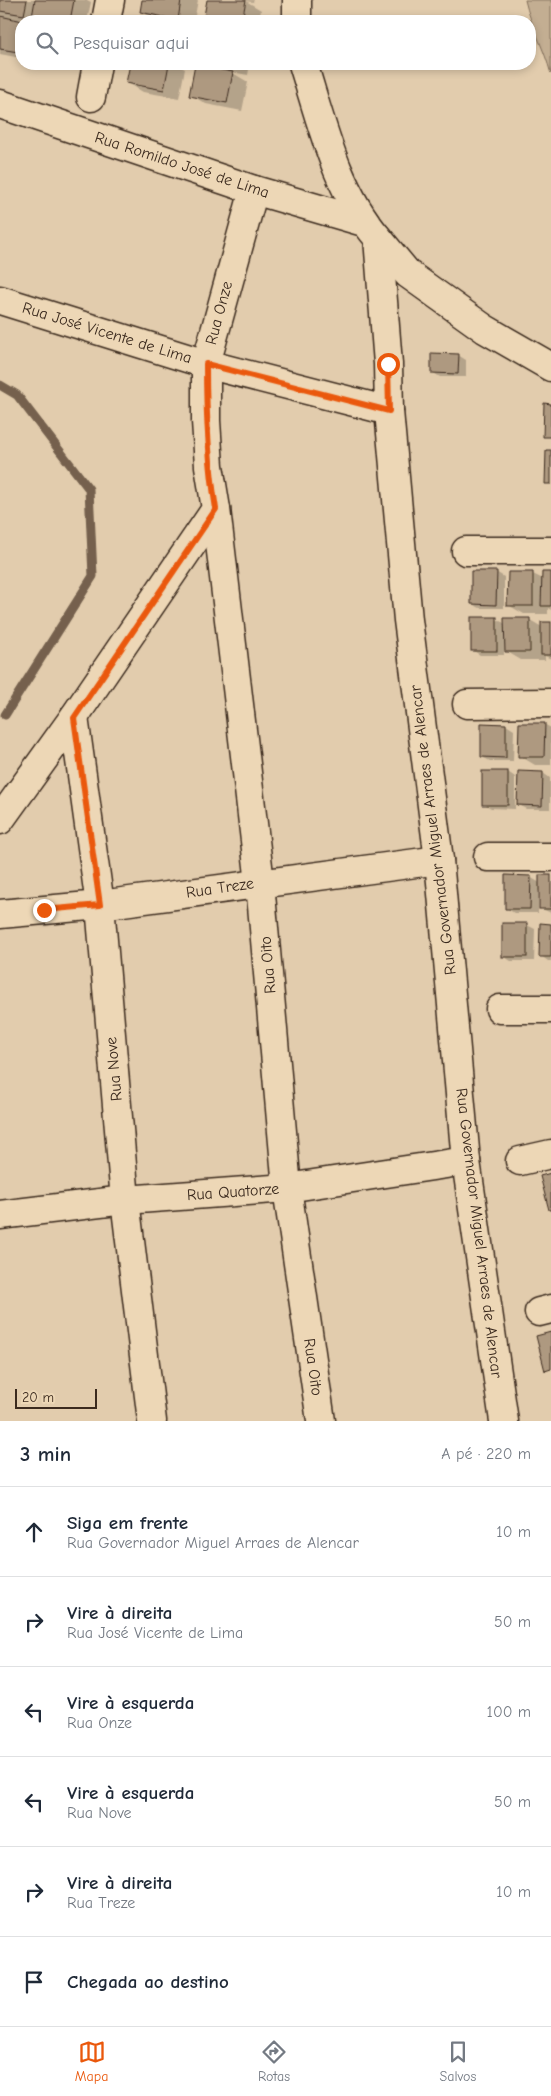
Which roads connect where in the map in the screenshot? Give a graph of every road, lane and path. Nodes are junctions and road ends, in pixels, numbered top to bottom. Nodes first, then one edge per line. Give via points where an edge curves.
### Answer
1 (110, 0) edge
2 (297, 0) edge
3 (107, 15) edge
4 (298, 15) edge
5 (97, 70) edge
6 (305, 70) edge
7 (91, 97) dead end
8 (0, 104) edge
9 (254, 190) junction
10 (371, 230) junction
11 (0, 300) edge
12 (206, 364) junction
13 (551, 367) edge
14 (389, 411) junction
15 (216, 509) junction
16 (466, 551) dead end
17 (551, 551) edge
18 (551, 703) edge
19 (467, 704) dead end
20 (74, 718) junction
21 (3, 810) edge
22 (488, 857) dead end
23 (551, 857) edge
24 (439, 860) junction
25 (260, 883) junction
26 (100, 905) junction
27 (0, 914) edge
28 (500, 1009) dead end
29 (551, 1009) edge
30 (551, 1154) edge
31 (466, 1161) junction
32 (520, 1161) dead end
33 (287, 1188) junction
34 (125, 1200) junction
35 (0, 1215) edge
36 (152, 1421) edge
37 (321, 1421) edge
38 (504, 1421) edge

1 - 3 street
2 - 4 street
5 - 7 street
6 - 10 street via 338,174
8 - 9 street, Rua Romildo José de Lima
9 - 10 street, Rua Romildo José de Lima
9 - 12 street, Rua Onze
10 - 13 street via 408,274 485,328
10 - 14 street, Rua Governador Miguel Arraes de Alencar via 387,355
11 - 12 street, Rua José Vicente de Lima
12 - 14 street, Rua José Vicente de Lima
12 - 15 street, Rua Onze via 209,466
14 - 24 street, Rua Governador Miguel Arraes de Alencar via 408,620
15 - 20 street
15 - 25 street, Rua Oito
16 - 17 street
18 - 19 street
20 - 21 street
20 - 26 street, Rua Nove
22 - 23 street
24 - 25 street, Rua Treze
24 - 31 street, Rua Governador Miguel Arraes de Alencar
25 - 26 street, Rua Treze
25 - 33 street, Rua Oito
26 - 27 street, Rua Treze
26 - 34 street, Rua Nove
28 - 29 street
30 - 32 street
31 - 33 street, Rua Quatorze
31 - 38 street, Rua Governador Miguel Arraes de Alencar
33 - 34 street, Rua Quatorze
33 - 37 street, Rua Oito
34 - 35 street, Rua Quatorze
34 - 36 street, Rua Nove

